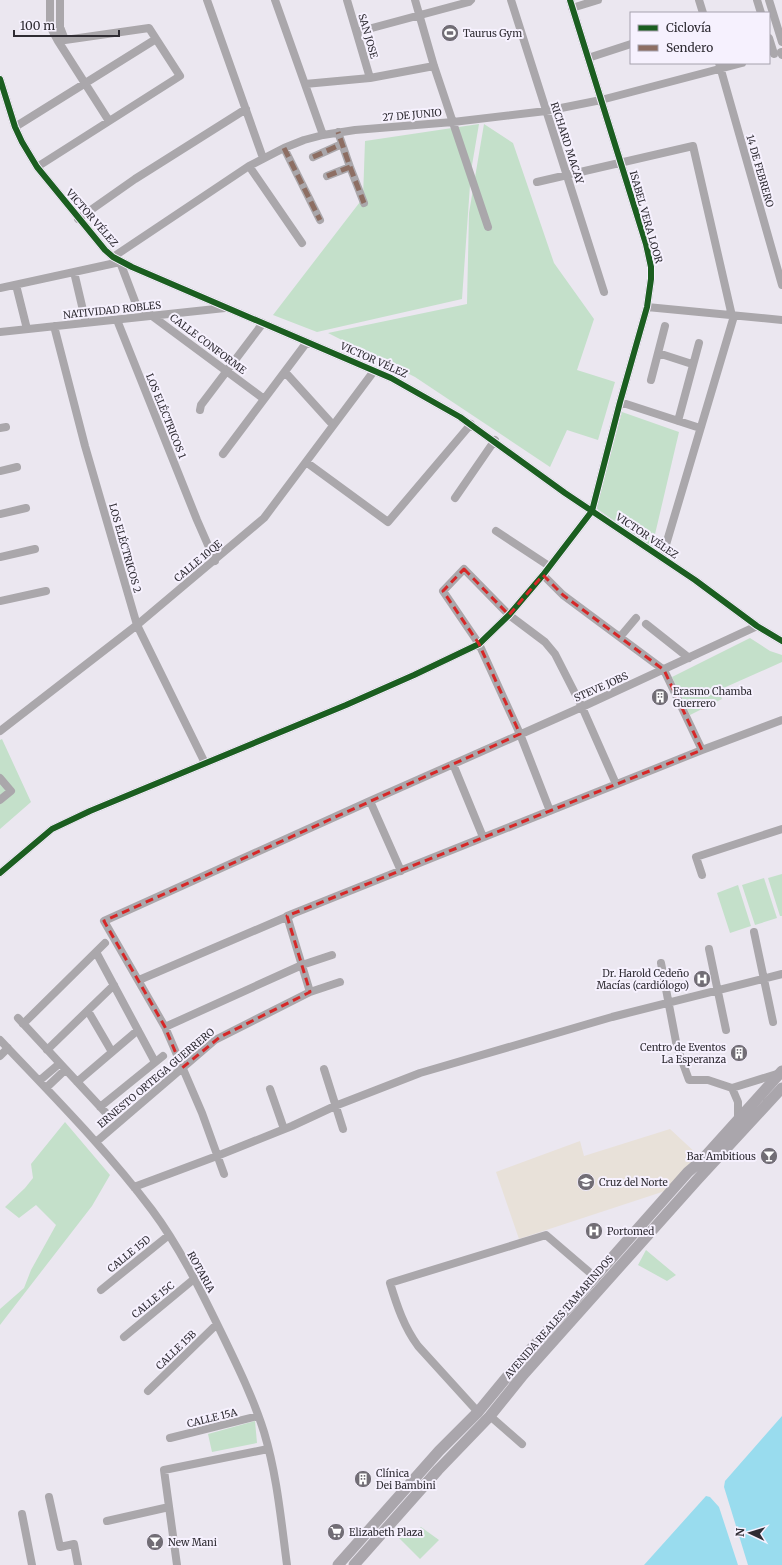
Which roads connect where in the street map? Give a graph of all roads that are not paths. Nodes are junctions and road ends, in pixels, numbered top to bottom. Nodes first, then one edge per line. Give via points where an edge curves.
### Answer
1 (50, 0) edge
2 (60, 0) edge
3 (207, 0) edge
4 (275, 0) edge
5 (347, 0) edge
6 (415, 0) edge
7 (471, 0) edge
8 (511, 0) edge
9 (598, 0) edge
10 (699, 0) edge
11 (757, 0) edge
12 (769, 0) edge
13 (571, 4) edge
14 (703, 12) edge
15 (761, 12) edge
16 (419, 16) junction
17 (357, 32) junction
18 (156, 39) junction
19 (61, 40) junction
20 (770, 40) edge
21 (782, 42) edge
22 (630, 44) edge
23 (778, 53) edge
24 (588, 58) junction
25 (735, 64) edge
26 (434, 66) junction
27 (720, 66) edge
28 (370, 78) junction
29 (0, 79) edge
30 (85, 83) junction
31 (305, 84) junction
32 (2, 92) edge
33 (601, 100) junction
34 (246, 108) junction
35 (546, 110) junction
36 (109, 121) junction
37 (453, 122) junction
38 (15, 127) junction
39 (338, 132) junction
40 (322, 135) junction
41 (342, 144) junction
42 (284, 148) junction
43 (313, 157) dead end
44 (263, 158) junction
45 (620, 163) junction
46 (249, 166) junction
47 (37, 167) junction
48 (350, 167) junction
49 (567, 175) junction
50 (327, 176) dead end
51 (537, 182) dead end
52 (364, 203) dead end
53 (78, 219) junction
54 (320, 220) dead end
55 (488, 227) dead end
56 (302, 243) dead end
57 (113, 257) junction
58 (120, 262) junction
59 (74, 272) junction
60 (16, 285) junction
61 (782, 285) edge
62 (0, 288) edge
63 (604, 292) dead end
64 (226, 307) junction
65 (647, 307) junction
66 (152, 316) junction
67 (733, 316) junction
68 (117, 320) junction
69 (782, 320) edge
70 (86, 323) junction
71 (263, 323) junction
72 (54, 326) junction
73 (665, 326) dead end
74 (27, 329) junction
75 (0, 332) edge
76 (307, 342) junction
77 (699, 343) dead end
78 (658, 353) junction
79 (692, 364) junction
80 (227, 371) junction
81 (374, 371) junction
82 (285, 372) junction
83 (651, 380) dead end
84 (264, 399) junction
85 (620, 402) junction
86 (200, 410) dead end
87 (678, 421) junction
88 (333, 424) junction
89 (471, 424) junction
90 (700, 428) junction
91 (495, 440) junction
92 (223, 454) dead end
93 (306, 462) junction
94 (17, 467) dead end
95 (0, 471) edge
96 (454, 498) dead end
97 (26, 508) dead end
98 (592, 511) junction
99 (0, 514) edge
100 (496, 531) dead end
101 (35, 549) dead end
102 (0, 557) edge
103 (662, 558) junction
104 (215, 560) junction
105 (549, 566) junction
106 (542, 575) junction
107 (46, 591) dead end
108 (0, 601) edge
109 (509, 615) junction
110 (636, 618) dead end
111 (646, 624) dead end
112 (137, 625) junction
113 (757, 626) junction
114 (620, 637) junction
115 (782, 641) edge
116 (479, 644) junction
117 (689, 658) junction
118 (664, 670) junction
119 (582, 707) junction
120 (782, 720) edge
121 (0, 731) edge
122 (520, 734) junction
123 (702, 750) junction
124 (205, 763) junction
125 (453, 764) junction
126 (0, 778) edge
127 (616, 784) junction
128 (0, 800) edge
129 (370, 801) junction
130 (550, 810) junction
131 (782, 829) edge
132 (483, 837) junction
133 (400, 870) junction
134 (0, 872) edge
135 (702, 875) dead end
136 (287, 916) junction
137 (754, 932) dead end
138 (105, 943) dead end
139 (708, 949) dead end
140 (96, 952) junction
141 (332, 955) dead end
142 (661, 963) dead end
143 (302, 966) junction
144 (782, 974) edge
145 (764, 979) junction
146 (139, 980) junction
147 (340, 982) dead end
148 (114, 985) junction
149 (718, 990) junction
150 (310, 992) junction
151 (668, 1003) junction
152 (88, 1011) junction
153 (773, 1022) dead end
154 (165, 1027) junction
155 (138, 1030) junction
156 (726, 1030) dead end
157 (0, 1040) edge
158 (8, 1048) junction
159 (47, 1050) junction
160 (112, 1052) junction
161 (0, 1056) edge
162 (162, 1056) dead end
163 (155, 1062) junction
164 (62, 1067) junction
165 (182, 1068) junction
166 (324, 1069) dead end
167 (782, 1072) edge
168 (40, 1081) junction
169 (77, 1082) junction
170 (46, 1088) junction
171 (732, 1088) junction
172 (782, 1088) edge
173 (270, 1089) dead end
174 (759, 1097) junction
175 (768, 1104) junction
176 (336, 1107) junction
177 (738, 1121) junction
178 (284, 1129) junction
179 (342, 1129) dead end
180 (96, 1142) junction
181 (217, 1156) junction
182 (224, 1174) dead end
183 (134, 1187) junction
184 (169, 1235) junction
185 (610, 1259) junction
186 (619, 1267) junction
187 (595, 1278) junction
188 (194, 1279) junction
189 (101, 1290) dead end
190 (217, 1324) junction
191 (124, 1337) dead end
192 (148, 1391) dead end
193 (478, 1412) junction
194 (258, 1416) junction
195 (490, 1416) junction
196 (170, 1438) dead end
197 (522, 1444) dead end
198 (268, 1449) junction
199 (429, 1462) junction
200 (438, 1470) junction
201 (49, 1497) dead end
202 (169, 1507) junction
203 (22, 1514) dead end
204 (107, 1521) dead end
205 (32, 1565) edge
206 (78, 1565) edge
207 (177, 1565) edge
208 (287, 1565) edge
209 (338, 1565) edge
210 (354, 1565) edge

1 - 19 street via 50,26
2 - 19 street
3 - 34 street
4 - 31 street
5 - 17 street, SAN JOSE
6 - 16 street
7 - 16 street
8 - 35 street, RICHARD MACAY
9 - 13 street
10 - 14 street
11 - 15 street
12 - 21 street
13 - 24 street, ISABEL VERA LOOR
16 - 17 street
16 - 26 street
17 - 28 street, SAN JOSE
18 - 19 street via 149,28
18 - 30 street
18 - 36 street via 180,76
19 - 30 street
20 - 23 street
22 - 24 street
24 - 33 street, ISABEL VERA LOOR
25 - 27 street, 27 DE JUNIO
26 - 28 street
26 - 37 street
27 - 33 street, 27 DE JUNIO
27 - 61 street, 14 DE FEBRERO
28 - 31 street
29 - 32 street, VICTOR VÉLEZ
30 - 36 street
30 - 38 street
31 - 40 street
32 - 38 street, VICTOR VÉLEZ
33 - 35 street, 27 DE JUNIO
33 - 45 street, ISABEL VERA LOOR
34 - 44 street
34 - 53 street
35 - 37 street, 27 DE JUNIO
35 - 49 street, RICHARD MACAY
36 - 47 street
37 - 39 street, 27 DE JUNIO
37 - 55 street
38 - 47 street, VICTOR VÉLEZ
39 - 40 street, 27 DE JUNIO
39 - 41 street
40 - 42 street, 27 DE JUNIO
41 - 43 street
41 - 48 street
42 - 44 street, 27 DE JUNIO
42 - 54 street
44 - 46 street, 27 DE JUNIO
45 - 49 street
45 - 65 street, ISABEL VERA LOOR via 649,256 651,279
45 - 67 street via 693,146
46 - 56 street
46 - 57 street, 27 DE JUNIO
47 - 53 street, VICTOR VÉLEZ
48 - 50 street
48 - 52 street
49 - 51 street
49 - 63 street, RICHARD MACAY
53 - 57 street, VICTOR VÉLEZ
57 - 58 street, VICTOR VÉLEZ
58 - 59 street
58 - 64 street, VICTOR VÉLEZ
58 - 66 street, CALLE CONFORME via 136,304
59 - 60 street
59 - 70 street
60 - 62 street
60 - 74 street
64 - 66 street, NATIVIDAD ROBLES
64 - 71 street, VICTOR VÉLEZ
65 - 67 street
65 - 85 street, ISABEL VERA LOOR
66 - 68 street, NATIVIDAD ROBLES
66 - 80 street, CALLE CONFORME
67 - 69 street
67 - 90 street
68 - 70 street, NATIVIDAD ROBLES
68 - 104 street, LOS ELÉCTRICOS 1 via 196,520
70 - 72 street, NATIVIDAD ROBLES
71 - 76 street, VICTOR VÉLEZ
71 - 80 street
72 - 74 street, NATIVIDAD ROBLES
72 - 112 street, LOS ELÉCTRICOS 2 via 85,446
73 - 78 street
74 - 75 street, NATIVIDAD ROBLES
76 - 81 street, VICTOR VÉLEZ
76 - 82 street
77 - 79 street
78 - 79 street
78 - 83 street
79 - 87 street
80 - 84 street, CALLE CONFORME
80 - 86 street via 201,405
81 - 88 street, CALLE 10QE
81 - 89 street, VICTOR VÉLEZ via 410,387
82 - 84 street
82 - 88 street
84 - 92 street
85 - 87 street
85 - 98 street, ISABEL VERA LOOR
87 - 90 street
88 - 93 street, CALLE 10QE
89 - 91 street, VICTOR VÉLEZ
89 - 93 street via 388,522
90 - 103 street
91 - 96 street
91 - 98 street, VICTOR VÉLEZ
93 - 104 street, CALLE 10QE via 264,518
94 - 95 street
97 - 99 street
98 - 103 street, VICTOR VÉLEZ
98 - 105 street
100 - 105 street
101 - 102 street
103 - 113 street, VICTOR VÉLEZ
104 - 112 street, CALLE 10QE
105 - 106 street
106 - 109 street
106 - 114 street
107 - 108 street
109 - 116 street
109 - 116 street via 464,569 443,591
109 - 119 street via 545,642
110 - 114 street
111 - 117 street
112 - 121 street, CALLE 10QE
112 - 124 street, LOS ELÉCTRICOS 2
113 - 115 street, VICTOR VÉLEZ
113 - 117 street, STEVE JOBS
114 - 118 street
116 - 122 street
116 - 124 street via 346,705
117 - 118 street, STEVE JOBS
118 - 119 street, STEVE JOBS
118 - 123 street
119 - 122 street, STEVE JOBS
119 - 127 street
120 - 123 street
122 - 125 street, STEVE JOBS
122 - 130 street
123 - 127 street
124 - 134 street via 52,829
125 - 129 street, STEVE JOBS
125 - 132 street
126 - 128 street via 11,790
127 - 130 street
129 - 133 street
129 - 146 street, STEVE JOBS via 104,921
130 - 132 street
131 - 135 street via 696,857
132 - 133 street
133 - 136 street
136 - 143 street
136 - 146 street
137 - 145 street
138 - 140 street
139 - 149 street
140 - 148 street
140 - 159 street via 20,1021
141 - 143 street
142 - 151 street
143 - 150 street
143 - 154 street
144 - 145 street
145 - 149 street
145 - 153 street
146 - 154 street
147 - 150 street, ERNESTO ORTEGA GUERRERO
148 - 152 street
148 - 155 street
149 - 151 street
149 - 156 street
150 - 165 street, ERNESTO ORTEGA GUERRERO via 220,1037
151 - 171 street via 677,1047 688,1080 700,1078
151 - 176 street via 424,1072
152 - 159 street
152 - 160 street
154 - 165 street
155 - 160 street
155 - 163 street
157 - 158 street, ROTARIA
158 - 161 street
158 - 168 street, ROTARIA
159 - 164 street
160 - 169 street
162 - 163 street
163 - 169 street via 103,1110
164 - 168 street
164 - 169 street
164 - 170 street
165 - 180 street, ERNESTO ORTEGA GUERRERO
165 - 181 street
166 - 176 street
167 - 171 street
167 - 174 main road, AVENIDA REALES TAMARINDOS
168 - 170 street, ROTARIA
170 - 180 street, ROTARIA
171 - 177 street via 738,1102
172 - 175 main road, AVENIDA REALES TAMARINDOS
173 - 178 street
174 - 175 street
174 - 177 main road, AVENIDA REALES TAMARINDOS
175 - 186 main road, AVENIDA REALES TAMARINDOS
176 - 178 street
176 - 179 street
177 - 185 main road, AVENIDA REALES TAMARINDOS
178 - 181 street
180 - 183 street, ROTARIA
181 - 182 street
181 - 183 street
183 - 184 street, ROTARIA
184 - 188 street, ROTARIA
184 - 189 street, CALLE 15D
185 - 186 main road
185 - 187 main road, AVENIDA REALES TAMARINDOS
186 - 195 main road, AVENIDA REALES TAMARINDOS via 523,1374
187 - 193 main road, AVENIDA REALES TAMARINDOS
187 - 193 street via 546,1235 390,1283 399,1312 411,1336
188 - 190 street, ROTARIA
188 - 191 street, CALLE 15C
190 - 192 street, CALLE 15B
190 - 194 street, ROTARIA
193 - 199 main road, AVENIDA REALES TAMARINDOS
194 - 196 street, CALLE 15A
194 - 198 street, ROTARIA
195 - 197 street
195 - 200 main road, AVENIDA REALES TAMARINDOS
198 - 202 street via 164,1470
198 - 208 street, ROTARIA via 280,1505
199 - 200 main road
199 - 209 main road, AVENIDA REALES TAMARINDOS
200 - 210 main road, AVENIDA REALES TAMARINDOS
201 - 206 street via 60,1547 74,1544
202 - 204 street
202 - 207 street
203 - 205 street

